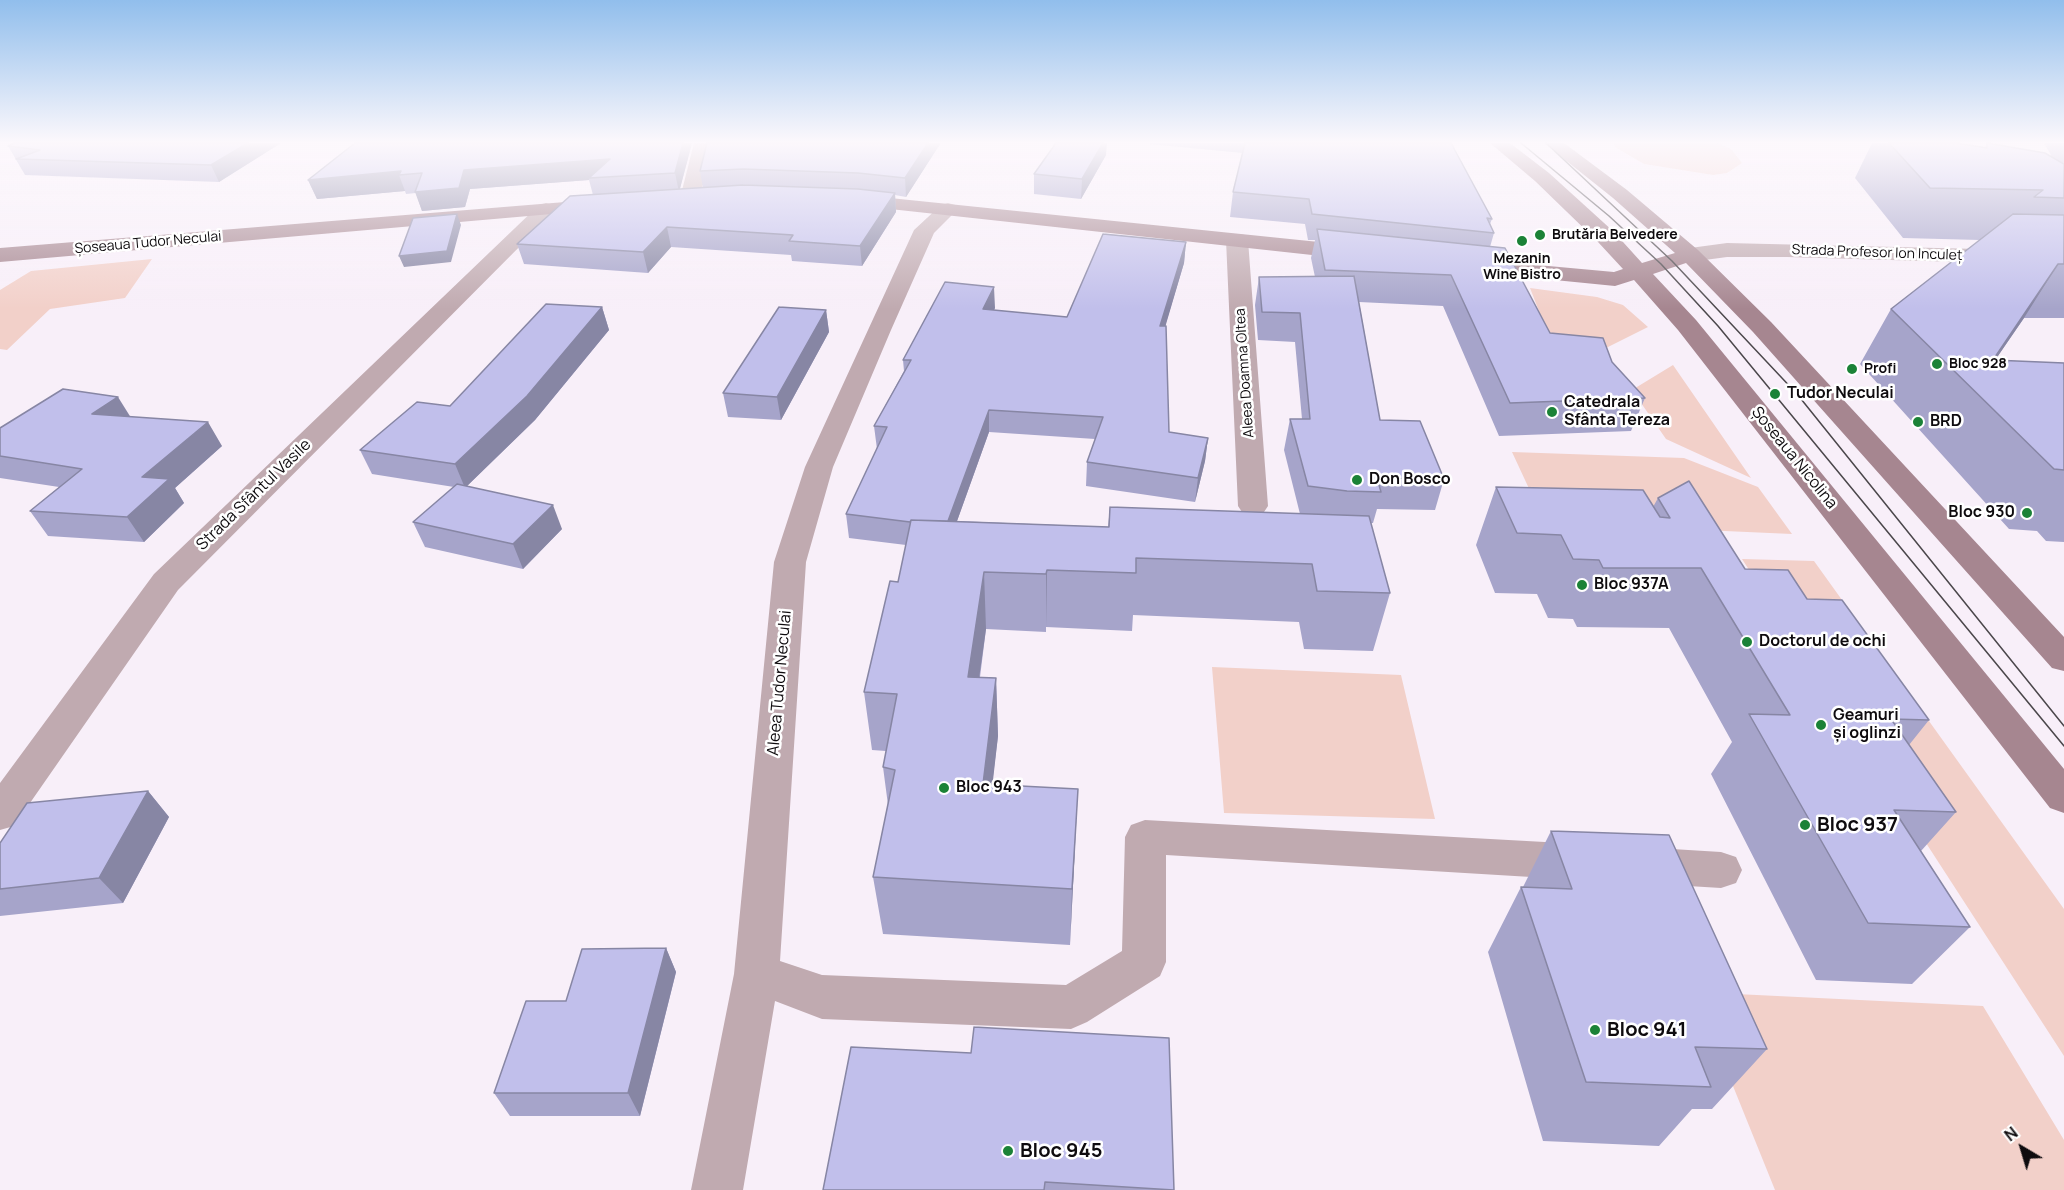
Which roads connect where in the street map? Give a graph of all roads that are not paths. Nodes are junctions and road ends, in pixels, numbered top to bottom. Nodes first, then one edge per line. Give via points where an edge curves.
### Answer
1 (684, 199) edge
2 (841, 199) edge
3 (1566, 199) edge
4 (1625, 199) edge
5 (668, 200) edge
6 (624, 203) edge
7 (546, 209) junction
8 (948, 209) junction
9 (1237, 240) junction
10 (0, 255) edge
11 (1373, 255) edge
12 (1690, 255) junction
13 (2064, 258) edge
14 (1452, 263) edge
15 (1640, 271) junction
16 (1253, 506) dead end
17 (2064, 659) edge
18 (2064, 797) edge
19 (0, 814) edge
20 (1721, 870) dead end
21 (757, 974) junction
22 (717, 1190) edge

1 - 5 main road
2 - 8 main road
3 - 15 main road, Șoseaua Nicolina
4 - 12 main road
6 - 7 main road, Șoseaua Tudor Neculai
7 - 10 main road, Șoseaua Tudor Neculai
7 - 19 street, Strada Sfântul Vasile via 166,582
8 - 9 main road
8 - 21 street, Aleea Tudor Neculai via 925,230 879,330 819,467 790,562
9 - 11 main road
9 - 16 street, Aleea Doamna Oltea
12 - 13 street, Strada Profesor Ion Inculeț via 1727,250 1787,250
12 - 15 main road
12 - 17 main road via 1762,327
14 - 15 main road via 1615,279
15 - 18 main road, Șoseaua Nicolina
20 - 21 street via 1145,837 1144,962 1071,1007 822,997
21 - 22 street, Aleea Tudor Neculai

